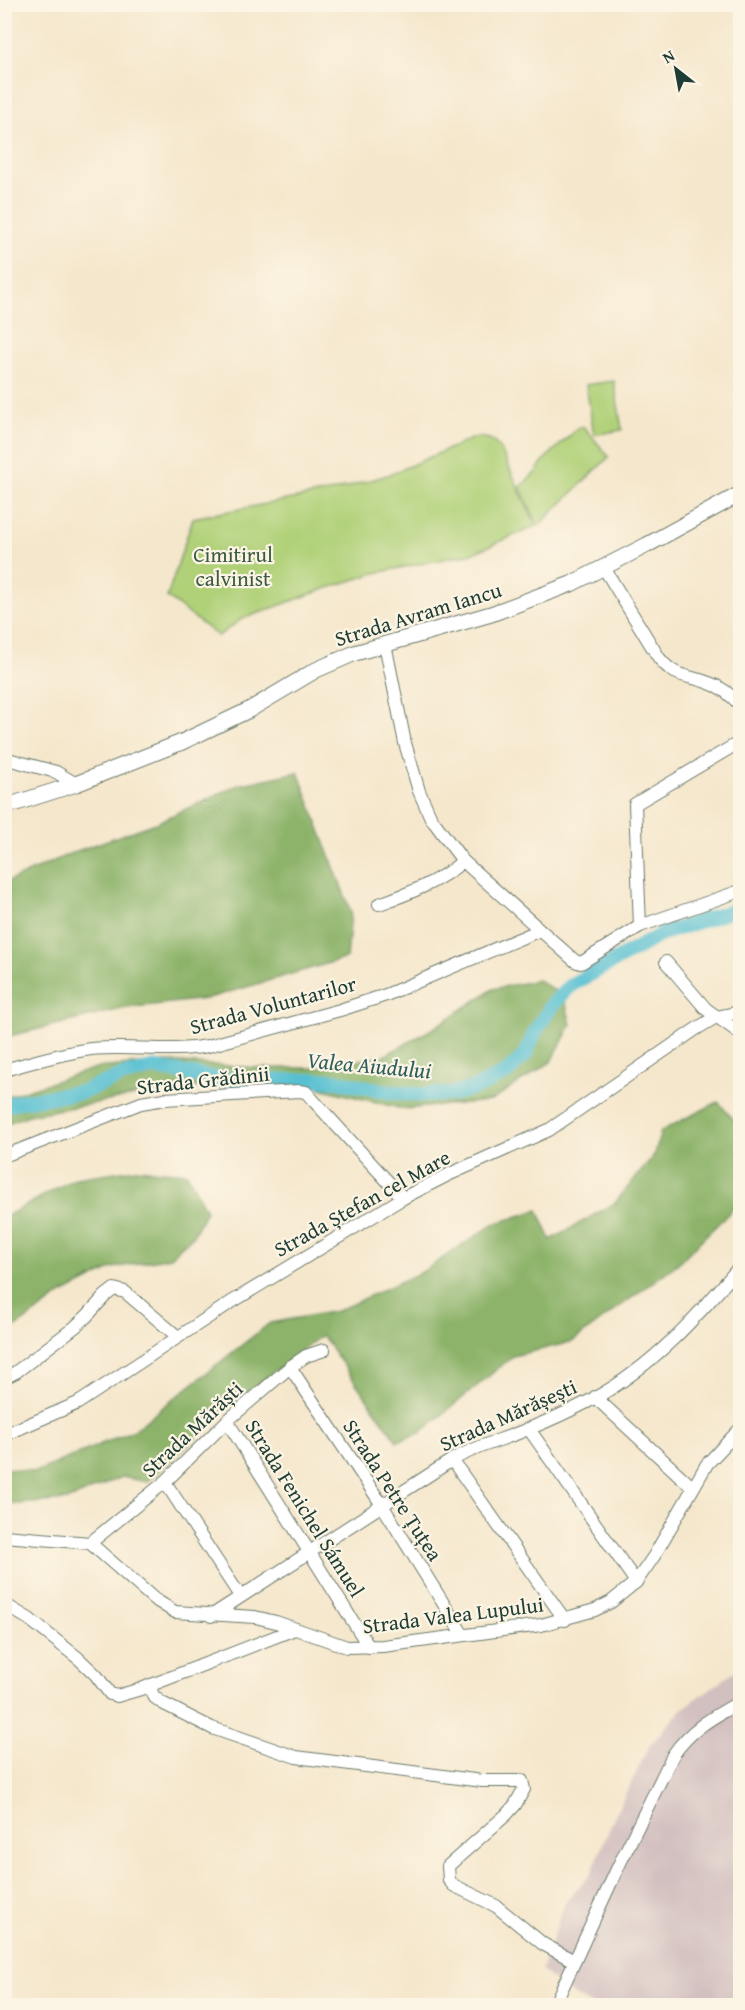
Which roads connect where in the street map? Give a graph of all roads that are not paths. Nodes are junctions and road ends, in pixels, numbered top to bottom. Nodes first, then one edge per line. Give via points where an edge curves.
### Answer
1 (741, 494) edge
2 (604, 568) junction
3 (385, 644) junction
4 (741, 705) edge
5 (741, 742) edge
6 (4, 758) edge
7 (76, 784) junction
8 (4, 807) edge
9 (463, 861) junction
10 (741, 891) edge
11 (379, 904) dead end
12 (640, 926) junction
13 (540, 930) junction
14 (666, 962) dead end
15 (741, 1012) edge
16 (716, 1017) junction
17 (741, 1033) edge
18 (4, 1070) edge
19 (4, 1156) edge
20 (403, 1198) junction
21 (741, 1266) edge
22 (178, 1337) junction
23 (324, 1350) dead end
24 (290, 1367) junction
25 (4, 1378) edge
26 (595, 1397) junction
27 (227, 1421) junction
28 (529, 1429) junction
29 (741, 1429) edge
30 (4, 1435) edge
31 (452, 1460) junction
32 (165, 1482) junction
33 (692, 1487) junction
34 (381, 1505) junction
35 (4, 1536) edge
36 (90, 1543) junction
37 (310, 1551) junction
38 (636, 1582) junction
39 (240, 1596) junction
40 (4, 1605) edge
41 (211, 1616) junction
42 (565, 1620) junction
43 (295, 1629) junction
44 (463, 1635) junction
45 (369, 1647) junction
46 (150, 1685) junction
47 (741, 1702) edge
48 (574, 1961) junction
49 (554, 2006) edge

1 - 2 main road, Strada Avram Iancu
2 - 3 main road, Strada Avram Iancu via 491,614
2 - 4 street via 668,669 716,686
3 - 7 main road, Strada Avram Iancu via 316,670 224,722
3 - 9 street via 419,791 431,818
5 - 12 street via 635,804
6 - 7 street via 56,772
7 - 8 main road, Strada Avram Iancu
9 - 11 street via 431,882
9 - 13 street
10 - 12 street
12 - 13 street via 581,963
13 - 18 street, Strada Voluntarilor via 386,994 208,1046 91,1049
14 - 16 street
15 - 16 street, Strada Ștefan cel Mare
16 - 17 street
16 - 20 street, Strada Ștefan cel Mare via 549,1130
19 - 20 street, Strada Grădinii via 141,1103 299,1091 306,1092
20 - 22 street, Strada Ștefan cel Mare
21 - 26 street, Strada Mărășești via 709,1304 661,1350
22 - 25 street via 125,1292 114,1289 75,1327
22 - 30 street, Strada Ștefan cel Mare via 78,1403
23 - 24 street, Strada Mărăști
24 - 27 street, Strada Mărăști
24 - 34 street, Strada Petre Țuțea
26 - 28 street, Strada Mărășești
26 - 33 street
27 - 32 street, Strada Mărăști
27 - 37 street, Strada Fenichel Sámuel
28 - 31 street, Strada Mărășești
28 - 38 street
29 - 33 street, Strada Valea Lupului via 707,1464
31 - 34 street, Strada Mărășești
31 - 42 street
32 - 36 street, Strada Mărăști
32 - 39 street
33 - 38 street, Strada Valea Lupului
34 - 37 street, Strada Mărășești
34 - 44 street, Strada Petre Țuțea
35 - 36 street
36 - 41 street, Strada Valea Lupului via 168,1608
37 - 39 street, Strada Mărășești
37 - 45 street, Strada Fenichel Sámuel
38 - 42 street, Strada Valea Lupului via 611,1602
39 - 41 street, Strada Mărășești
40 - 46 street via 29,1619 78,1658 110,1694 128,1694
41 - 43 street, Strada Valea Lupului via 255,1617
42 - 44 street, Strada Valea Lupului
43 - 45 street, Strada Valea Lupului via 347,1647
43 - 46 street
44 - 45 street, Strada Valea Lupului
46 - 48 street via 153,1696 162,1703 212,1728 296,1757 482,1781 522,1781 524,1789 514,1805 448,1866 449,1880 496,1906 543,1944
47 - 48 street via 700,1726 673,1755
48 - 49 street

